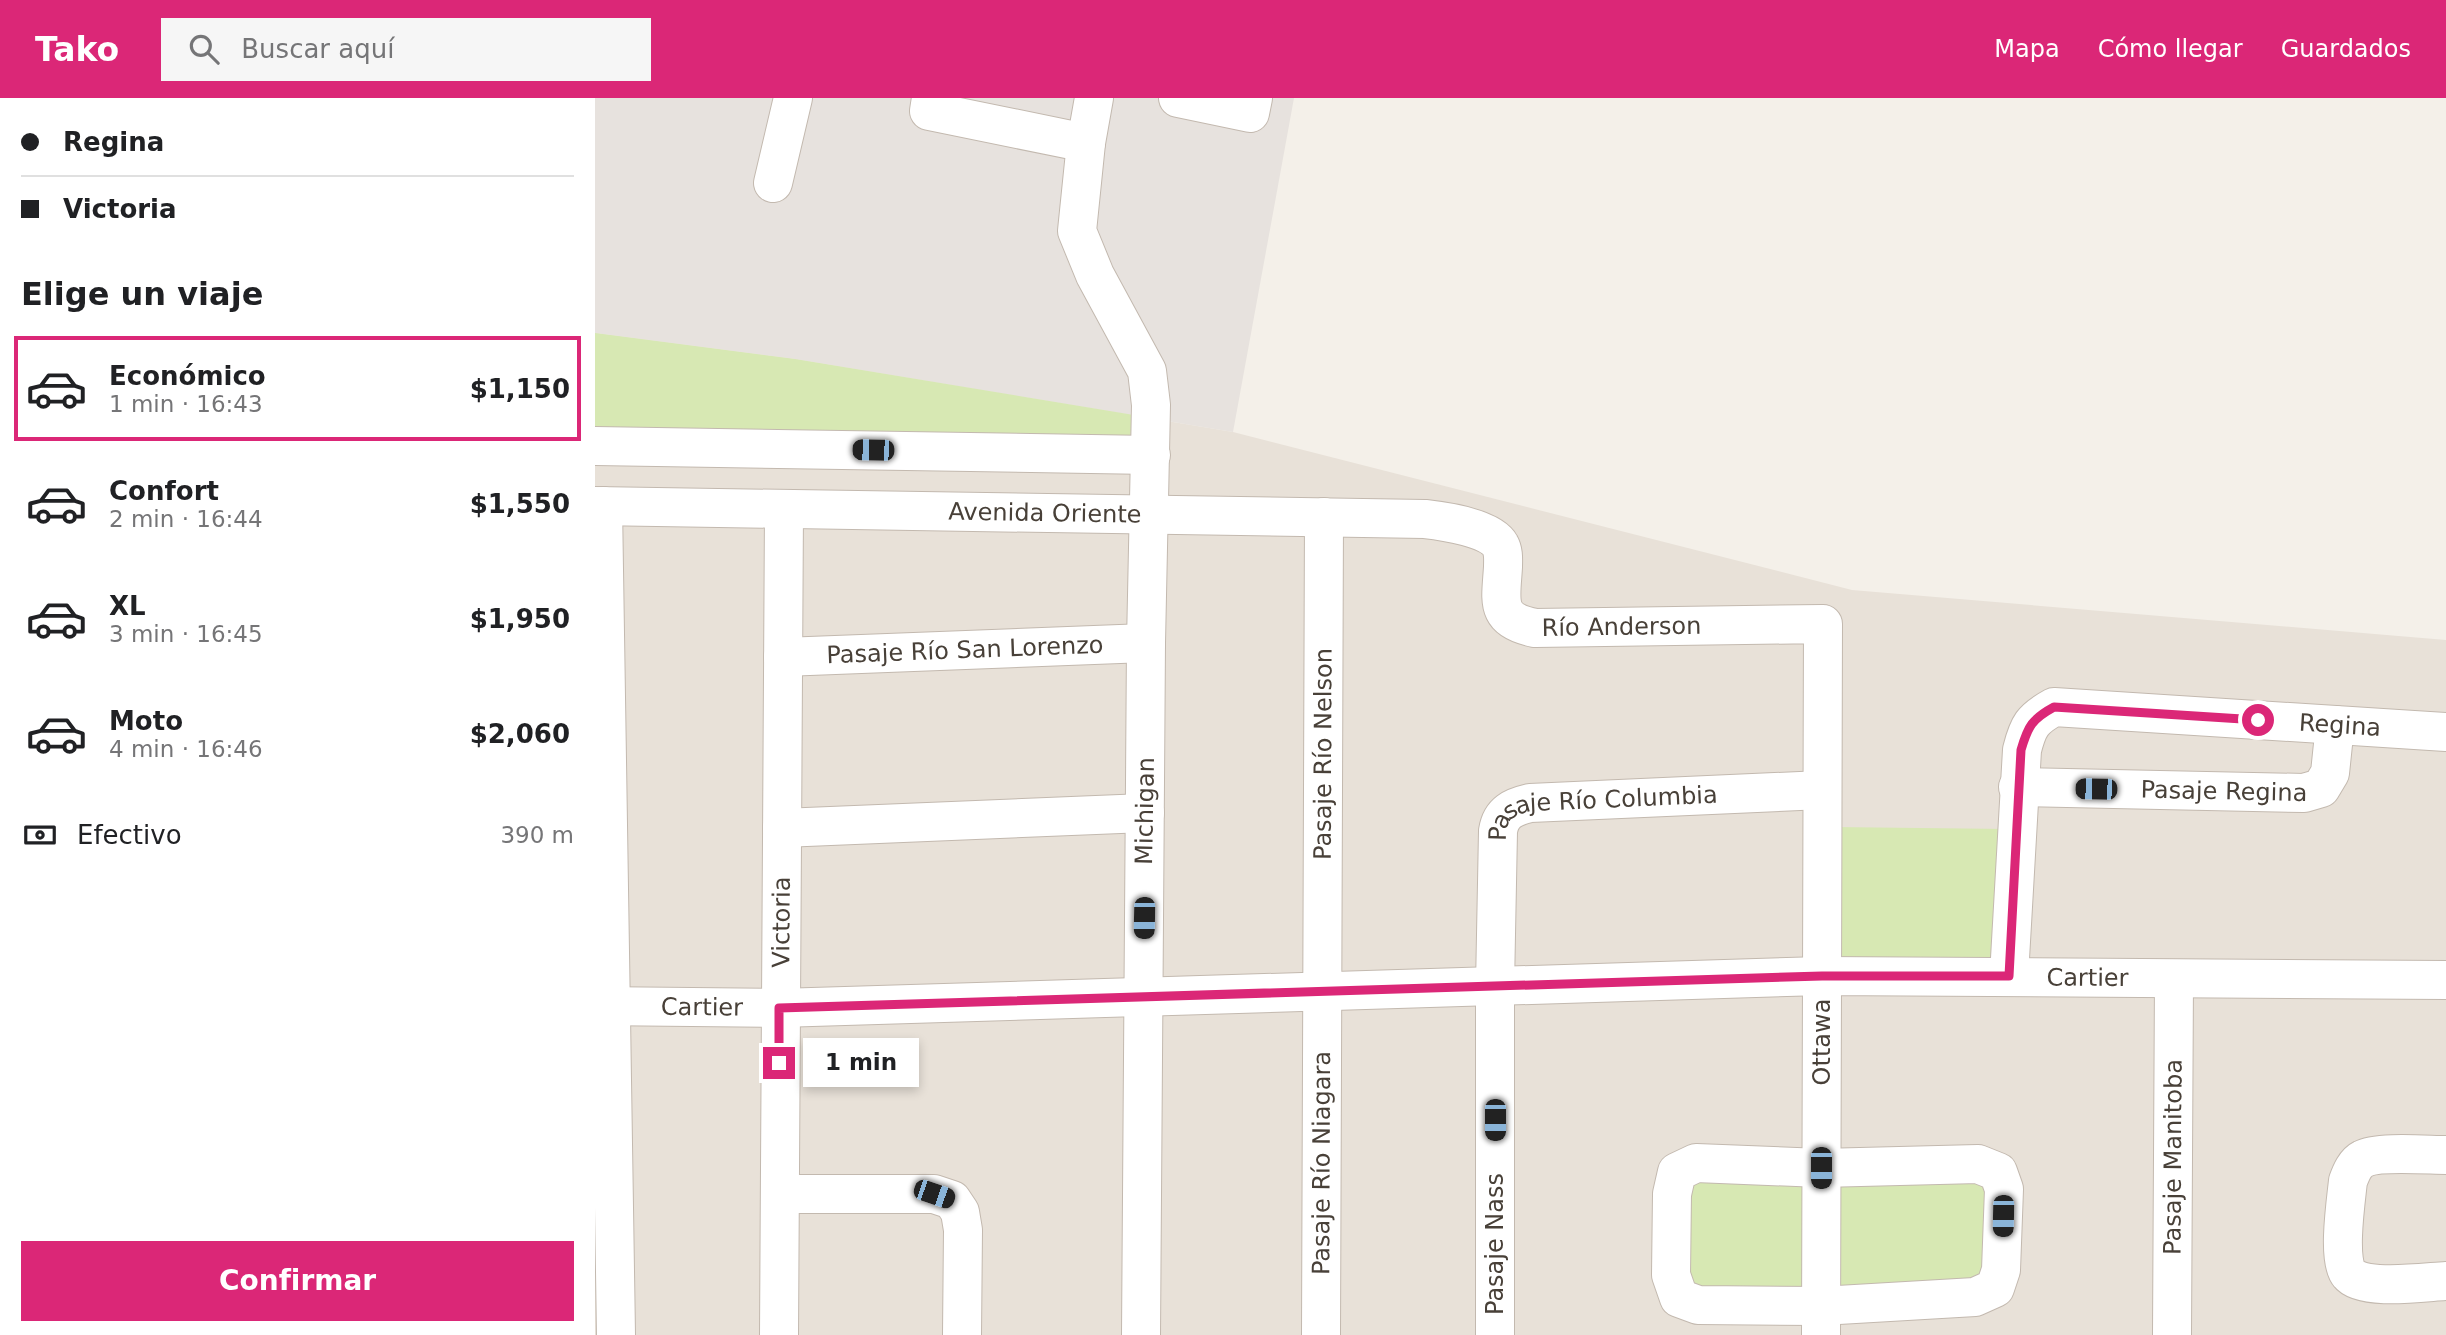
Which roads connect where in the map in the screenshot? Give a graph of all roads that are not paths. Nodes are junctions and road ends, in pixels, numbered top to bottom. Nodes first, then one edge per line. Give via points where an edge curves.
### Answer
1 (793, 98) edge
2 (931, 98) edge
3 (1094, 98) edge
4 (1178, 98) edge
5 (1253, 98) edge
6 (1086, 143) junction
7 (773, 183) dead end
8 (595, 446) edge
9 (1151, 455) junction
10 (599, 506) edge
11 (784, 510) junction
12 (1150, 514) junction
13 (1324, 517) junction
14 (1493, 538) joint
15 (1823, 624) joint
16 (1146, 643) junction
17 (783, 657) junction
18 (2335, 725) junction
19 (2446, 732) edge
20 (2018, 788) junction
21 (1822, 790) junction
22 (1146, 813) junction
23 (782, 828) junction
24 (1822, 976) junction
25 (2009, 976) junction
26 (2174, 980) junction
27 (2446, 980) edge
28 (1495, 986) junction
29 (1321, 991) junction
30 (1142, 997) junction
31 (603, 1006) edge
32 (779, 1008) junction
33 (2446, 1155) edge
34 (1821, 1168) junction
35 (780, 1194) junction
36 (2446, 1281) edge
37 (1821, 1320) edge
38 (615, 1335) edge
39 (779, 1335) edge
40 (962, 1335) edge
41 (1141, 1335) edge
42 (1321, 1335) edge
43 (1495, 1335) edge
44 (2172, 1335) edge

1 - 7 street
2 - 6 street via 929,111
3 - 6 street, Michigan
4 - 5 street via 1250,113
6 - 9 street, Michigan via 1077,231 1094,275 1147,370
8 - 9 street
9 - 12 street, Michigan
10 - 11 street, Avenida Oriente
10 - 31 street
11 - 12 street, Avenida Oriente
11 - 17 street, Victoria
12 - 13 street, Avenida Oriente
12 - 16 street, Michigan
13 - 14 street, Avenida Oriente via 1425,519 1449,522
13 - 29 street, Pasaje Río Nelson
14 - 15 street, Río Anderson via 1503,554 1501,602 1516,624 1535,628
15 - 21 street, Ottawa
16 - 17 street, Pasaje Río San Lorenzo
16 - 22 street, Michigan
17 - 23 street, Victoria
18 - 19 street, Regina
18 - 20 street, Pasaje Regina via 2330,773 2321,788 2304,793
18 - 20 street, Regina via 2054,707 2028,728
20 - 25 street, Regina
21 - 24 street, Ottawa
21 - 28 street, Pasaje Río Columbia via 1515,806 1504,814 1498,831
22 - 23 street
22 - 30 street, Michigan
23 - 32 street, Victoria
24 - 25 street, Cartier
24 - 28 street, Cartier
24 - 34 street, Ottawa
25 - 26 street, Cartier
26 - 27 street, Cartier
26 - 44 street, Pasaje Manitoba
28 - 29 street, Cartier
28 - 43 street, Pasaje Nass
29 - 30 street, Cartier
29 - 42 street, Pasaje Río Niagara
30 - 32 street, Cartier
30 - 41 street, Michigan
31 - 32 street, Cartier
31 - 38 street
32 - 35 street, Victoria
33 - 36 street via 2379,1155 2363,1159 2352,1170 2343,1259 2348,1274 2358,1281
34 - 37 street, Ottawa
34 - 37 street via 1696,1163 1677,1172 1672,1194 1671,1275 1679,1298 1698,1306
34 - 37 street via 1978,1164 1998,1172 2004,1189 2001,1270 1995,1288 1975,1297
35 - 39 street, Victoria
35 - 40 street via 934,1194 952,1200 961,1212 963,1230

